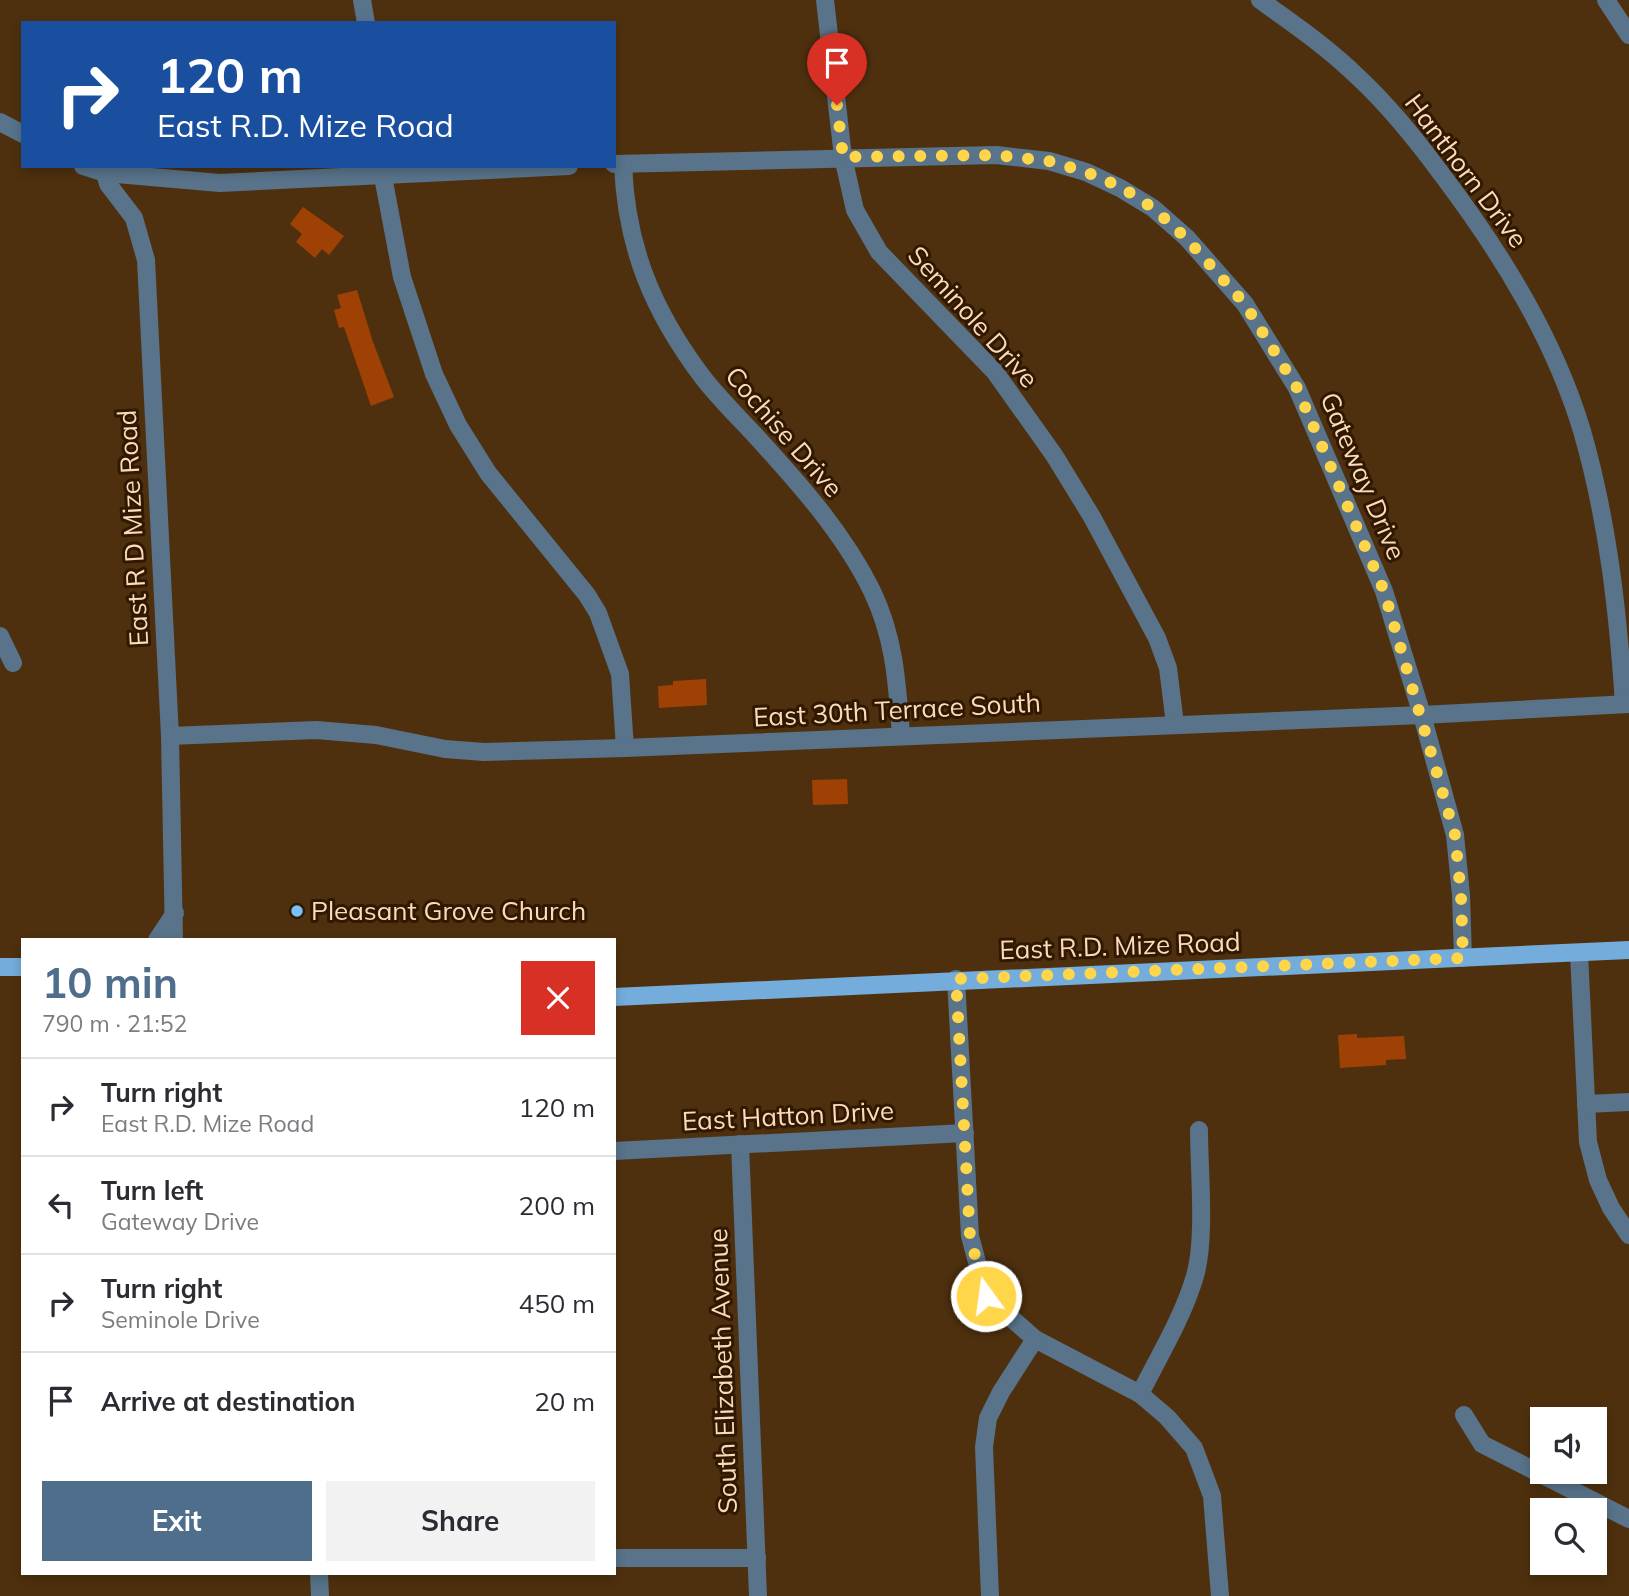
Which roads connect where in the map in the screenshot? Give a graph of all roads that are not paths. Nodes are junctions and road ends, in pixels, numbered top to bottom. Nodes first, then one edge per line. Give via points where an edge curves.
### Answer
1 (362, 0) edge
2 (825, 0) edge
3 (1260, 0) edge
4 (1606, 0) edge
5 (366, 21) edge
6 (1629, 35) edge
7 (0, 122) edge
8 (21, 133) edge
9 (843, 157) junction
10 (618, 164) edge
11 (89, 168) edge
12 (494, 168) edge
13 (381, 171) edge
14 (104, 173) junction
15 (0, 636) edge
16 (13, 663) dead end
17 (1626, 704) edge
18 (1422, 715) junction
19 (1175, 724) junction
20 (901, 735) junction
21 (170, 736) junction
22 (625, 748) junction
23 (175, 913) junction
24 (158, 938) edge
25 (174, 938) edge
26 (1629, 950) edge
27 (1579, 953) junction
28 (1463, 958) junction
29 (0, 967) edge
30 (21, 967) edge
31 (956, 979) junction
32 (616, 997) edge
33 (1629, 1102) edge
34 (1586, 1104) junction
35 (1199, 1130) dead end
36 (965, 1133) junction
37 (740, 1144) junction
38 (616, 1151) edge
39 (1629, 1235) edge
40 (1035, 1339) junction
41 (1140, 1394) junction
42 (1464, 1415) dead end
43 (1629, 1519) edge
44 (616, 1558) edge
45 (757, 1558) junction
46 (319, 1575) edge
47 (320, 1596) edge
48 (758, 1596) edge
49 (990, 1596) edge
50 (1220, 1596) edge

1 - 5 street
2 - 9 street, Seminole Drive
3 - 17 street, Hanthorn Drive via 1361,79 1415,139 1482,228 1528,306 1581,430 1605,529
4 - 6 street
7 - 8 street
9 - 10 street, Gateway Drive
9 - 18 street, Gateway Drive via 996,155 1049,161 1121,187 1186,238 1245,304 1297,388 1384,591
9 - 19 street, Seminole Drive via 855,210 879,252 995,372 1092,517 1157,638 1168,668
10 - 20 street, Cochise Drive via 633,247 671,329 704,379 785,468 847,548 872,591 896,661
11 - 14 street
12 - 13 street
13 - 14 street via 220,183
13 - 22 street via 402,278 434,374 488,473 598,613 620,674
14 - 21 street, East R D Mize Road via 134,218 146,260
15 - 16 street
17 - 18 street, East 30th Terrace South
18 - 19 street, East 30th Terrace South
18 - 28 street, Gateway Drive via 1455,835
19 - 20 street, East 30th Terrace South
20 - 22 street, East 30th Terrace South
21 - 22 street, East 30th Terrace South via 316,730 484,752
21 - 23 street, East R D Mize Road
23 - 24 street
23 - 25 street, East R D Mize Road
26 - 27 main road, East R.D. Mize Road
27 - 28 main road, East R.D. Mize Road
27 - 34 street
28 - 31 main road, East R.D. Mize Road
29 - 30 main road
31 - 32 main road, East R.D. Mize Road
31 - 36 street
33 - 34 street
34 - 39 street via 1588,1142 1598,1180
35 - 41 street via 1200,1239 1195,1275
36 - 37 street, East Hatton Drive
36 - 40 street via 970,1237 986,1296
37 - 38 street, East Hatton Drive
37 - 45 street, South Elizabeth Avenue
40 - 41 street
40 - 49 street via 988,1418 984,1447
41 - 50 street via 1194,1448 1212,1496
42 - 43 street via 1482,1444
44 - 45 street
45 - 48 street, South Elizabeth Avenue
46 - 47 street

